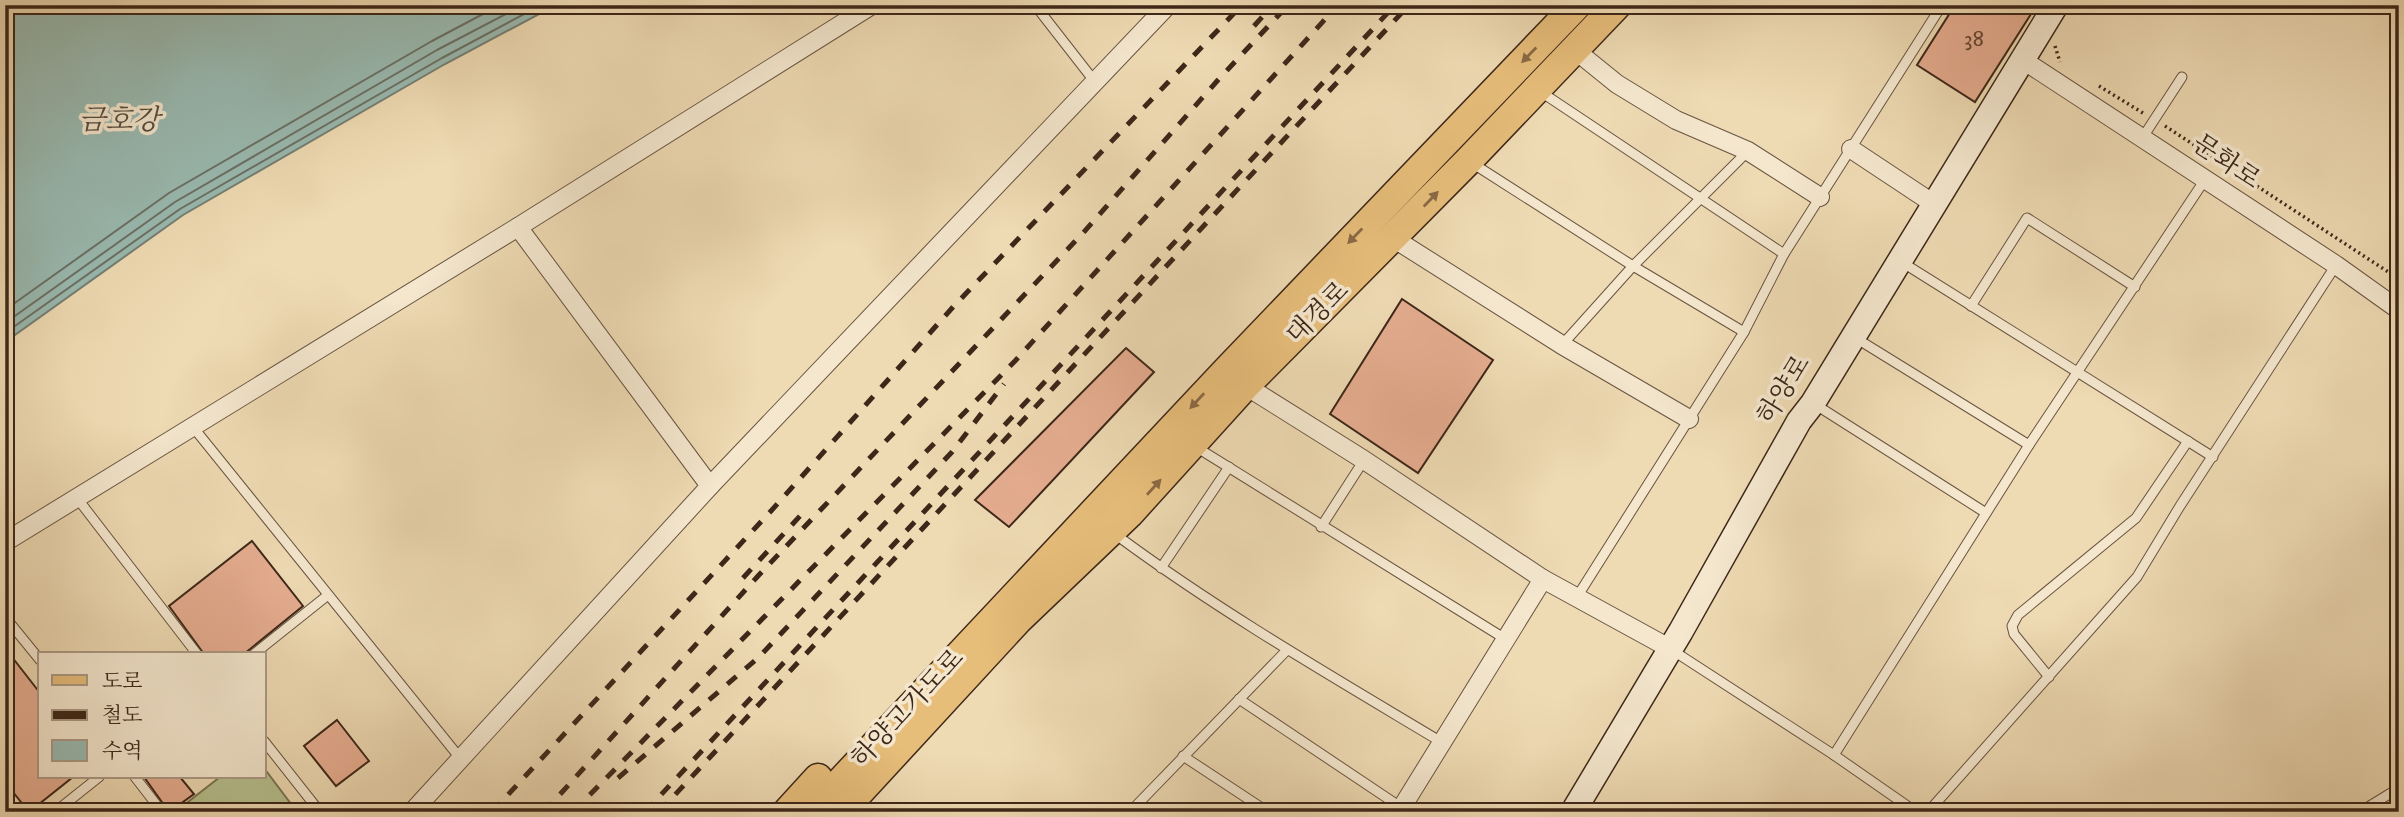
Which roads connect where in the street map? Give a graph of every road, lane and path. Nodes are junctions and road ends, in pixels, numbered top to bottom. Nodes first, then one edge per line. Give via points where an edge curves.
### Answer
1 (872, 5) edge
2 (1035, 5) edge
3 (1168, 5) edge
4 (1577, 5) edge
5 (1617, 5) edge
6 (1942, 5) edge
7 (2056, 5) edge
8 (2054, 44) dead end
9 (1575, 50) junction
10 (2023, 60) junction
11 (2062, 64) dead end
12 (2182, 77) dead end
13 (1095, 82) junction
14 (2096, 85) dead end
15 (1536, 88) junction
16 (2154, 120) junction
17 (2143, 138) junction
18 (1850, 149) junction
19 (1748, 151) junction
20 (1468, 160) junction
21 (2204, 181) junction
22 (1820, 197) junction
23 (1701, 199) junction
24 (1934, 204) junction
25 (518, 227) junction
26 (1393, 238) junction
27 (1784, 254) junction
28 (1899, 260) junction
29 (2336, 265) junction
30 (1633, 266) junction
31 (2399, 279) edge
32 (2135, 287) junction
33 (1971, 306) junction
34 (2399, 310) edge
35 (1744, 332) junction
36 (1852, 336) junction
37 (1562, 345) junction
38 (2078, 371) junction
39 (1235, 379) junction
40 (1813, 403) junction
41 (1689, 419) junction
42 (193, 426) junction
43 (2188, 441) junction
44 (2029, 444) junction
45 (1192, 445) junction
46 (2213, 457) junction
47 (1364, 460) junction
48 (1229, 467) junction
49 (710, 485) junction
50 (77, 498) junction
51 (1986, 513) junction
52 (1124, 525) junction
53 (1321, 527) junction
54 (5, 542) edge
55 (1058, 549) junction
56 (1161, 568) junction
57 (1543, 579) junction
58 (328, 595) junction
59 (1577, 597) junction
60 (1010, 613) junction
61 (5, 617) edge
62 (1507, 640) junction
63 (1669, 648) junction
64 (1287, 650) junction
65 (195, 652) edge
66 (257, 652) edge
67 (38, 658) edge
68 (2049, 677) junction
69 (1239, 699) junction
70 (1443, 743) junction
71 (266, 744) edge
72 (1834, 755) junction
73 (1184, 756) junction
74 (460, 758) junction
75 (98, 778) edge
76 (136, 778) edge
77 (2399, 788) edge
78 (5, 797) edge
79 (1135, 810) edge
80 (1401, 810) edge
81 (15, 812) edge
82 (55, 812) edge
83 (162, 812) edge
84 (320, 812) edge
85 (412, 812) edge
86 (787, 812) edge
87 (812, 812) edge
88 (841, 812) edge
89 (863, 812) edge
90 (1268, 812) edge
91 (1573, 812) edge
92 (1916, 812) edge
93 (1928, 812) edge
94 (2360, 812) edge

1 - 25 street
2 - 13 lane
3 - 13 street
4 -> 39 main road, 대경로
5 - 9 main road, 대경로
6 - 18 lane
7 - 10 street, 하양로
8 - 11 path
9 - 15 main road, 대경로
9 - 19 street via 1617,84 1676,120
10 - 17 street, 문화로
10 - 24 street, 하양로
12 - 16 lane
13 - 49 street
14 - 16 path
15 - 20 main road, 대경로
15 - 23 lane
16 - 17 lane
16 - 31 path
17 - 21 street, 문화로
18 - 22 lane
18 - 24 street
19 - 22 street
19 - 23 lane
26 -> 20 main road, 대경로
20 - 30 lane
21 - 29 street, 문화로
21 - 32 lane
22 - 27 lane
23 - 27 lane
23 - 30 lane
24 - 28 street, 하양로
25 - 42 street
25 - 49 street
26 - 37 street
26 - 39 main road, 대경로
27 - 35 lane
28 - 33 lane
28 - 36 street, 하양로
29 - 34 street, 문화로
29 - 46 lane
30 - 35 lane
30 - 37 lane
32 - 33 lane via 2027,218
32 - 38 lane
33 - 38 lane
35 - 41 lane
36 - 40 street, 하양로
36 - 44 lane
37 - 41 street
38 - 43 lane
38 - 44 lane
39 - 45 main road, 대경로
39 - 47 street
39 -> 55 main road, 대경로
40 - 51 lane
40 - 63 street, 하양로
41 - 59 lane
42 - 50 street
42 - 58 lane
43 - 46 lane
43 - 68 lane via 2136,518 2018,615 2012,626 2014,634
44 - 51 lane
45 - 48 lane
52 -> 45 main road, 대경로
46 - 68 lane via 2137,577
47 - 53 lane
47 - 57 street
48 - 53 lane
48 - 56 lane
49 - 74 street
50 - 54 street
50 - 65 lane
51 - 72 lane
52 - 56 lane
52 - 60 main road, 대경로
52 - 89 main road via 1102,558
53 - 62 lane
55 - 60 main road, 대경로
55 - 86 main road via 1015,577 941,647
56 - 64 lane
57 - 59 street
57 - 62 street
58 - 66 lane
58 - 74 lane
59 - 63 street
60 - 87 main road, 하양고가도로
60 - 88 main road, 하양고가도로
61 - 67 lane
62 - 70 street
63 - 72 lane
63 - 91 street, 하양로
64 - 69 lane
64 - 70 lane
68 - 93 lane
69 - 73 lane
69 - 80 lane
70 - 80 street
71 - 84 lane
72 - 92 lane
73 - 79 lane
73 - 90 lane
74 - 85 street
75 - 82 lane
76 - 83 lane
77 - 94 lane
78 - 81 lane

